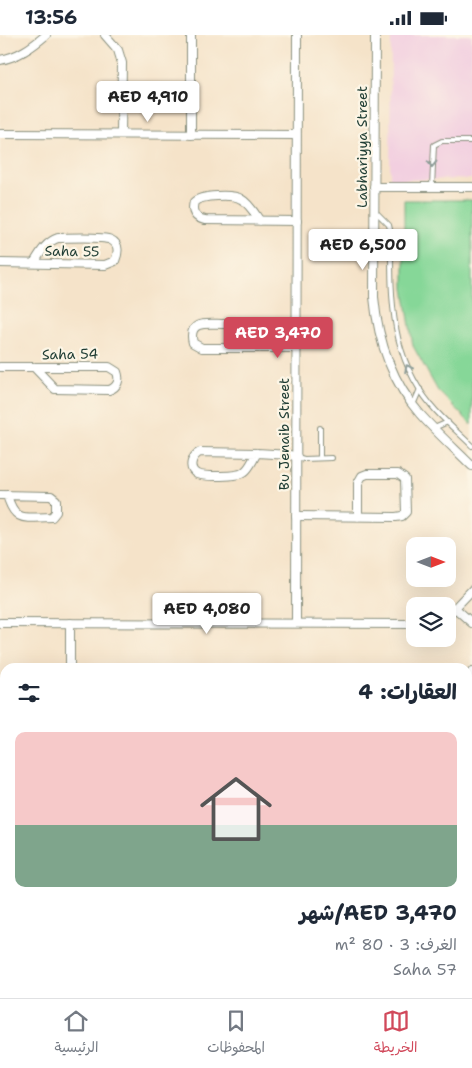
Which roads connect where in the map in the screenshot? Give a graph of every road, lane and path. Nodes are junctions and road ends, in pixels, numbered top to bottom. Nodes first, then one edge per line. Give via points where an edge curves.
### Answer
1 (46, 35) edge
2 (98, 35) edge
3 (191, 35) edge
4 (297, 35) edge
5 (375, 35) edge
6 (106, 37) edge
7 (0, 60) edge
8 (0, 134) edge
9 (121, 134) junction
10 (191, 135) junction
11 (296, 135) junction
12 (472, 141) edge
13 (374, 187) junction
14 (432, 187) junction
15 (472, 187) edge
16 (374, 210) junction
17 (260, 221) junction
18 (296, 221) junction
19 (0, 263) edge
20 (34, 263) junction
21 (260, 348) junction
22 (296, 348) junction
23 (0, 367) edge
24 (34, 367) junction
25 (420, 389) junction
26 (413, 405) junction
27 (448, 422) junction
28 (434, 428) junction
29 (320, 429) dead end
30 (472, 446) edge
31 (257, 453) junction
32 (297, 457) junction
33 (320, 458) junction
34 (332, 458) dead end
35 (472, 466) edge
36 (3, 495) edge
37 (296, 516) junction
38 (358, 517) junction
39 (472, 590) edge
40 (456, 607) edge
41 (456, 609) edge
42 (0, 623) edge
43 (70, 623) junction
44 (296, 623) junction
45 (472, 623) edge
46 (406, 624) edge
47 (70, 663) edge

1 - 7 street via 17,56
2 - 6 street
3 - 10 street
4 - 11 street, Bu Jenaib Street
5 - 13 street, Labhariyya Street
6 - 9 street via 118,51 122,63
8 - 9 street
9 - 10 street
10 - 11 street
11 - 18 street, Bu Jenaib Street
12 -> 14 lane via 442,141 434,145
13 - 14 street
13 - 16 street, Labhariyya Street
14 - 15 street
25 -> 16 lane via 398,342 392,300 389,225
16 - 26 street, Labhariyya Street via 376,322 387,359
17 - 17 street via 247,204 236,197 203,196 194,201 192,208 198,219 205,221
17 - 18 street
18 - 22 street, Bu Jenaib Street
19 - 20 street, Saha 55
20 - 20 street, Saha 55 via 44,247 58,238 106,239 118,248 115,261 105,265
21 - 21 street via 247,329 238,324 202,323 193,331 193,343 202,348
21 - 22 street
22 - 32 street, Bu Jenaib Street
23 - 24 street, Saha 54
24 - 24 street, Saha 54 via 51,387 59,390 109,390 118,382 116,372 109,367
25 - 26 lane
25 - 27 lane
26 - 28 street, Labhariyya Street
27 - 28 lane
27 - 30 lane
28 - 35 street, Labhariyya Street
29 - 33 lane
31 - 31 street via 247,469 236,475 202,475 192,468 191,461 200,452
31 - 32 street
32 - 33 lane
32 - 37 street, Bu Jenaib Street
33 - 34 lane
36 - 36 street via 13,512 22,517 52,517 56,512 56,503 51,496
37 - 38 street
37 - 44 street, Bu Jenaib Street
38 - 38 street via 358,483 362,476 398,474 406,479 405,514
39 - 40 street
41 - 45 street
42 - 43 street
43 - 44 street
43 - 47 street
44 - 46 street

